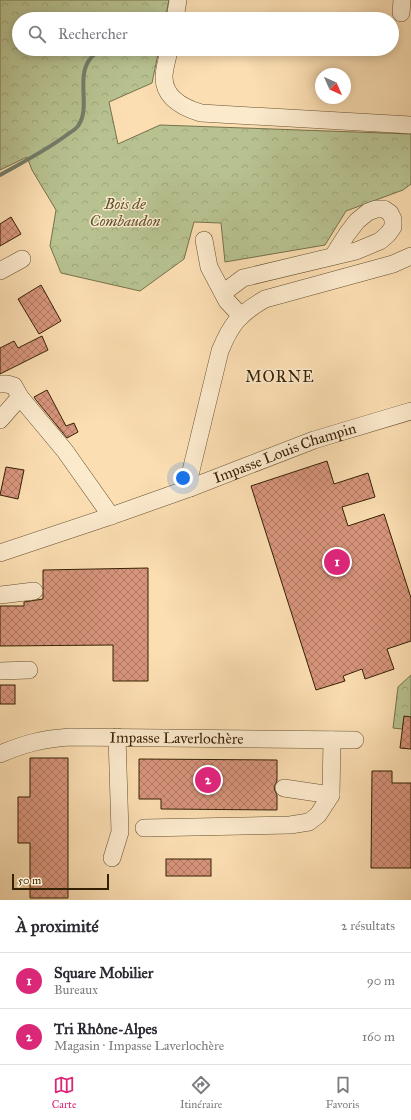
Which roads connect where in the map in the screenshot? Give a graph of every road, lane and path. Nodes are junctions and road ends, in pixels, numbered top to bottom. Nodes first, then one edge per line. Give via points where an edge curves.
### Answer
1 (178, 0) edge
2 (176, 12) edge
3 (168, 56) edge
4 (411, 126) edge
5 (204, 240) dead end
6 (333, 256) dead end
7 (411, 256) edge
8 (22, 259) dead end
9 (0, 271) edge
10 (223, 293) junction
11 (241, 316) junction
12 (0, 384) edge
13 (20, 397) junction
14 (411, 411) edge
15 (0, 420) edge
16 (190, 488) junction
17 (111, 516) junction
18 (0, 553) edge
19 (34, 591) dead end
20 (0, 595) edge
21 (29, 670) dead end
22 (0, 671) edge
23 (117, 737) junction
24 (332, 740) junction
25 (355, 740) dead end
26 (0, 754) edge
27 (284, 788) dead end
28 (331, 795) junction
29 (144, 828) dead end
30 (112, 858) dead end

1 - 2 street
3 - 4 street via 164,77 167,89 179,104 188,109 201,112
5 - 10 street via 209,267
6 - 10 street via 243,278
7 - 11 street via 393,264 265,299
8 - 9 street
10 - 11 street
11 - 16 street via 227,334 220,352 189,480
12 - 13 street via 14,386
13 - 15 street
13 - 17 street via 65,451
14 - 16 street, Impasse Louis Champin via 314,440
16 - 17 street, Impasse Louis Champin
17 - 18 street, Impasse Louis Champin
19 - 20 street
21 - 22 street
23 - 24 street, Impasse Laverlochère
23 - 26 street, Impasse Laverlochère via 41,740 26,743
23 - 30 street via 120,832
24 - 25 street, Impasse Laverlochère
24 - 28 street
27 - 28 street
28 - 29 street via 318,815 309,822

